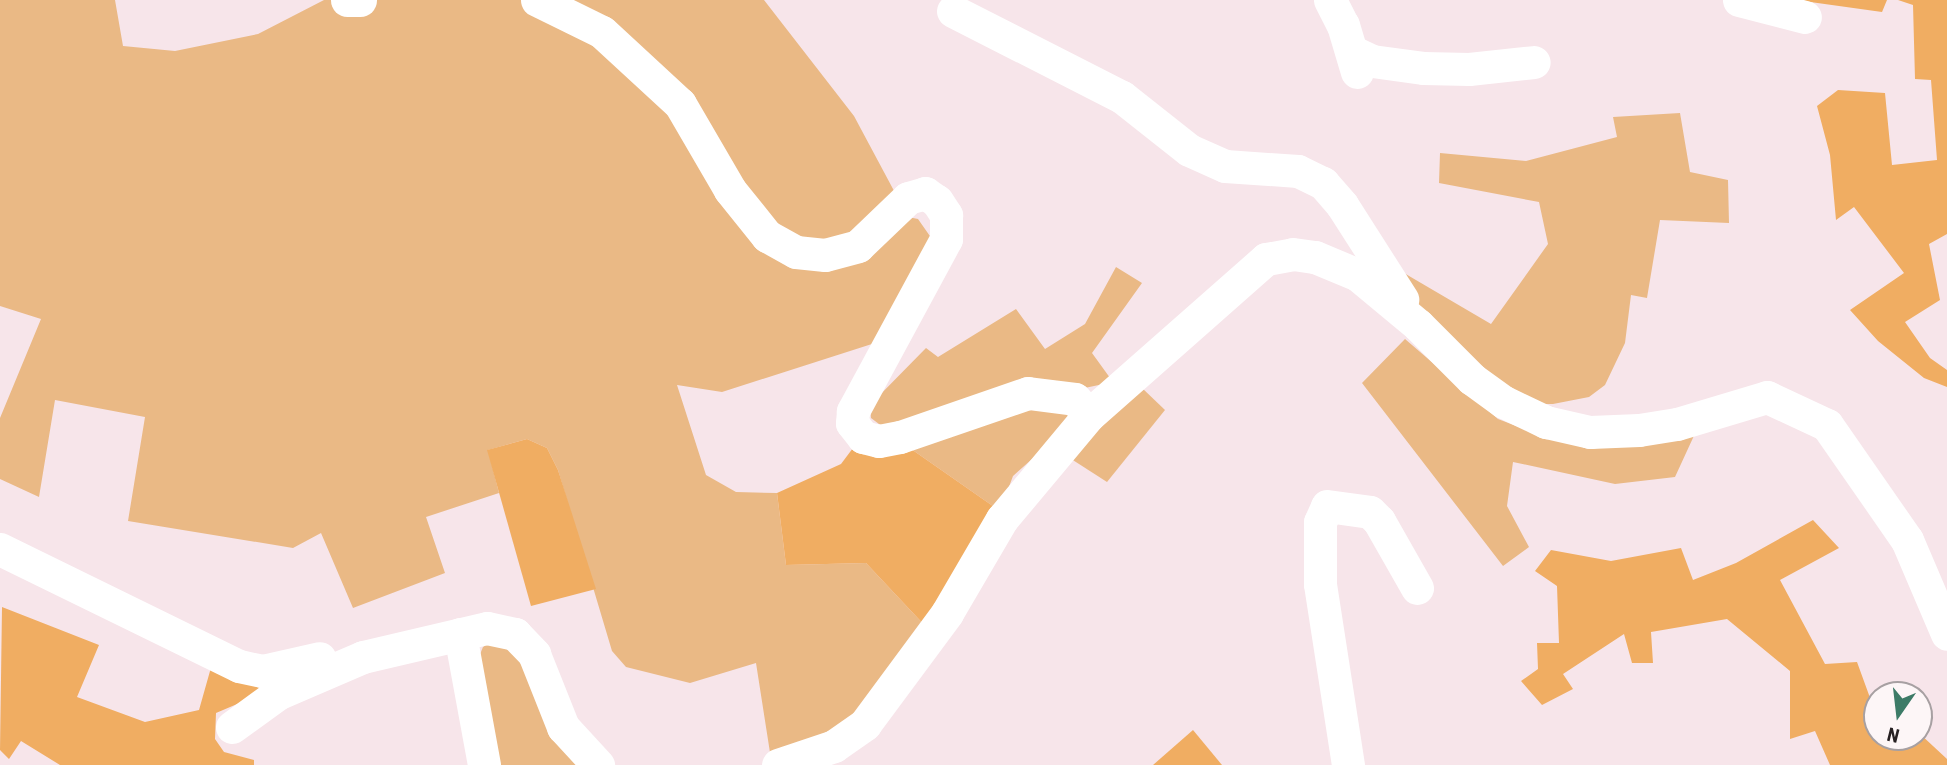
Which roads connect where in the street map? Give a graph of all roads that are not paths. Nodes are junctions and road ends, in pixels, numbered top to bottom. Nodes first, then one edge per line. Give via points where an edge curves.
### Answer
1 (347, 0) edge
2 (360, 0) edge
3 (537, 0) edge
4 (1330, 0) edge
5 (1739, 0) edge
6 (953, 11) dead end
7 (1805, 17) dead end
8 (1534, 62) dead end
9 (1418, 325) junction
10 (1089, 415) junction
11 (0, 549) edge
12 (1417, 588) dead end
13 (460, 634) junction
14 (1947, 635) edge
15 (363, 657) junction
16 (232, 727) dead end
17 (484, 765) edge
18 (598, 765) edge
19 (778, 765) edge
20 (1348, 765) edge

1 - 2 street
3 - 10 street via 602,32 680,104 752,217 767,236 796,252 825,255 858,246 908,198 925,192 937,201 946,215 946,239 853,411 852,423 863,436 879,441 900,438 1028,393 1075,399
4 - 8 street via 1355,63 1469,69
5 - 7 street
6 - 9 street via 1122,97 1189,150 1225,166 1298,171 1323,183 1342,205
9 - 10 street via 1358,275 1315,257 1293,254 1266,259
9 - 14 street via 1472,379 1504,402 1546,422 1590,432 1677,424 1767,397 1827,425 1907,540
10 - 19 street via 1002,519 947,613 874,714 834,747
11 - 15 street via 239,666 262,671 346,654
12 - 20 street via 1370,512 1327,506 1320,522 1320,584
13 - 15 street
13 - 17 street
13 - 18 street via 487,628 514,634 534,654 563,727
15 - 16 street via 279,693

